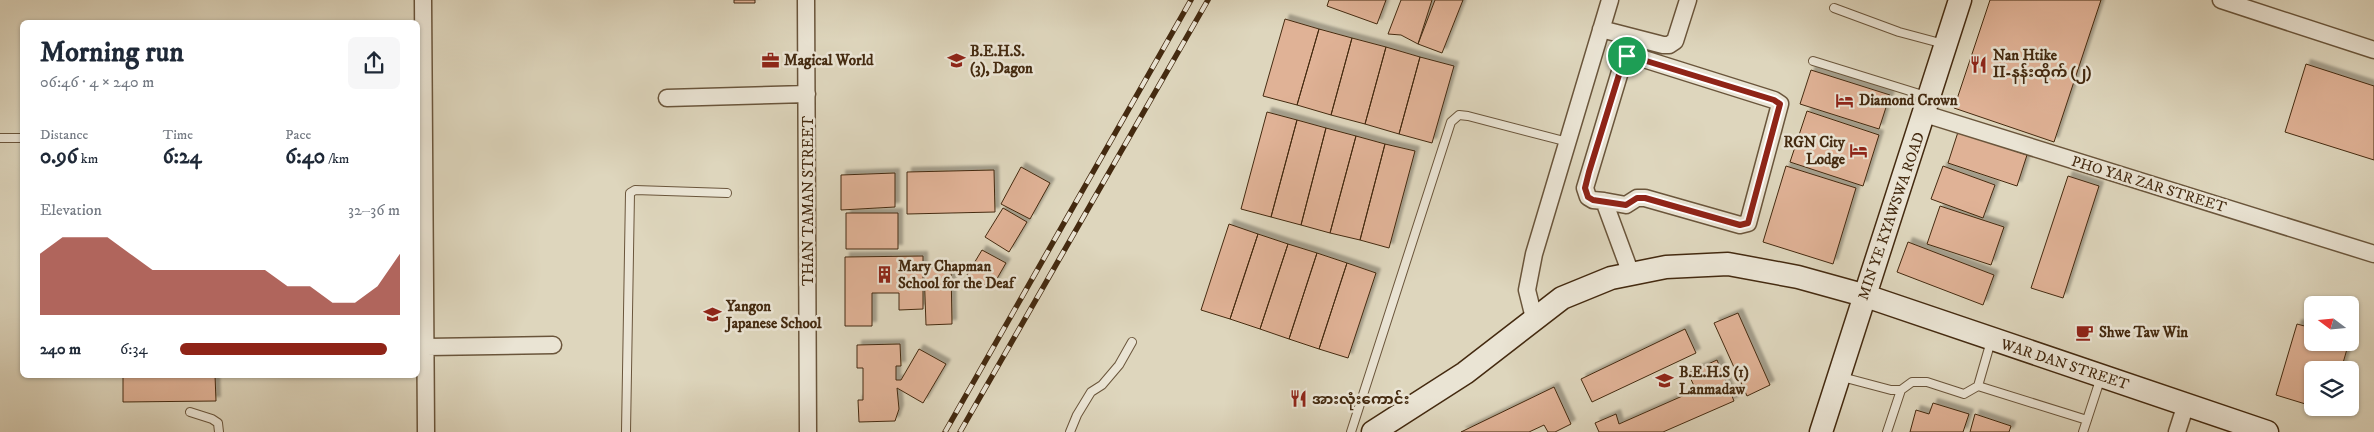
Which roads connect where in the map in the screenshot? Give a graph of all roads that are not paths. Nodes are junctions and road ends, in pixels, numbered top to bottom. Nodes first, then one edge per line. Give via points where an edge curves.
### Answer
1 (423, 0) edge
2 (806, 0) edge
3 (1610, 0) edge
4 (1688, 0) edge
5 (1960, 0) edge
6 (2221, 0) edge
7 (1834, 8) dead end
8 (1601, 29) junction
9 (1947, 44) junction
10 (2374, 50) edge
11 (1813, 61) dead end
12 (807, 94) junction
13 (667, 98) dead end
14 (1928, 106) junction
15 (0, 138) edge
16 (20, 138) edge
17 (1568, 142) junction
18 (727, 193) dead end
19 (1604, 201) junction
20 (2374, 254) edge
21 (1631, 274) junction
22 (1863, 295) junction
23 (1534, 318) junction
24 (1991, 339) junction
25 (1132, 342) dead end
26 (553, 345) dead end
27 (427, 347) junction
28 (1839, 376) junction
29 (2102, 376) junction
30 (1978, 386) junction
31 (1901, 390) junction
32 (2186, 404) junction
33 (190, 412) dead end
34 (2087, 420) junction
35 (219, 432) edge
36 (426, 432) edge
37 (626, 432) edge
38 (808, 432) edge
39 (1070, 432) edge
40 (1351, 432) edge
41 (1372, 432) edge
42 (1820, 432) edge
43 (1887, 432) edge
44 (2083, 432) edge
45 (2177, 432) edge
46 (2267, 432) edge

1 - 27 street
2 - 12 street, THAN TAMAN STREET
3 - 8 street
4 - 8 street via 1675,41 1669,44
5 - 9 main road, MIN YE KYAWSWA ROAD
6 - 10 street
7 - 9 lane via 1899,32
8 - 17 street
9 - 14 main road, MIN YE KYAWSWA ROAD
11 - 14 lane
12 - 13 street
12 - 38 street, THAN TAMAN STREET
14 - 20 street, PHO YAR ZAR STREET
14 - 22 main road, MIN YE KYAWSWA ROAD
15 - 16 lane
17 - 23 street via 1526,290
17 - 40 lane via 1468,116 1459,116 1451,122
18 - 37 lane via 635,190 630,193
19 - 19 street via 1588,197 1585,188 1627,56 1675,68 1780,104 1748,223 1740,225 1645,198 1637,198 1626,205
19 - 21 street
21 - 22 main road, WAR DAN STREET via 1666,267 1728,264 1798,277
21 - 23 main road, WAR DAN STREET via 1569,294
22 - 24 main road, WAR DAN STREET
22 - 28 main road, MIN YE KYAWSWA ROAD
23 - 41 main road, WAR DAN STREET via 1465,373
24 - 29 main road, WAR DAN STREET
24 - 30 lane
25 - 39 lane via 1119,365 1102,385 1091,392
26 - 27 street
27 - 36 street
28 - 31 lane
28 - 42 main road, MIN YE KYAWSWA ROAD
29 - 32 main road, WAR DAN STREET
29 - 34 lane
30 - 31 lane via 1964,394 1927,382 1912,382
30 - 34 lane
31 - 43 lane
32 - 45 street
32 - 46 main road, WAR DAN STREET
33 - 35 lane via 218,423
34 - 44 lane

